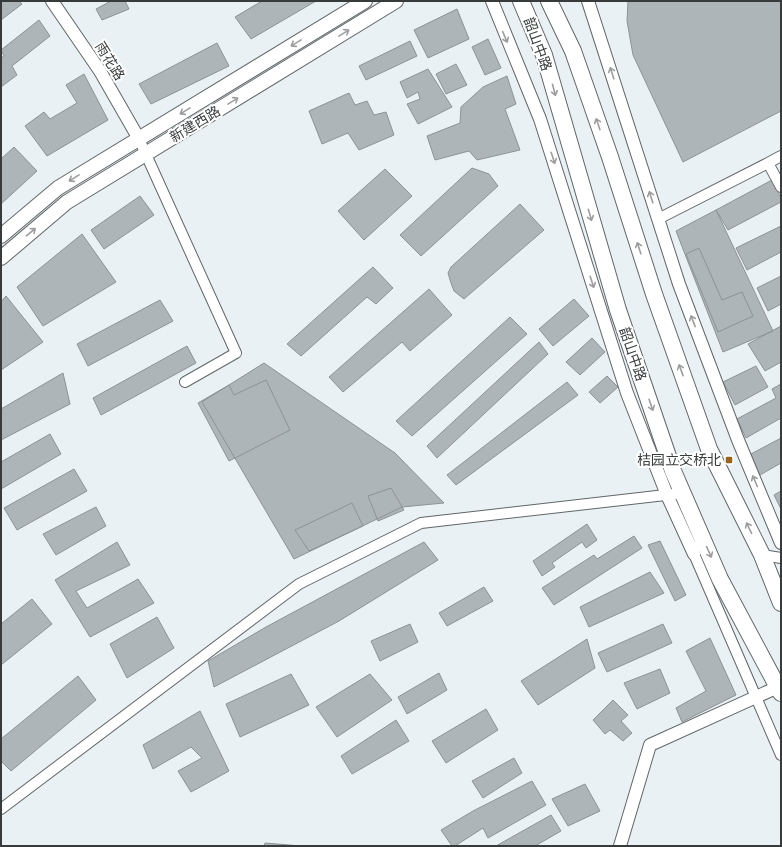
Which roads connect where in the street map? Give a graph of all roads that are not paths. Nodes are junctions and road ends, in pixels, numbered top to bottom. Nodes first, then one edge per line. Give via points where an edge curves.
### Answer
1 (52, 1) edge
2 (365, 1) edge
3 (396, 1) edge
4 (492, 1) edge
5 (513, 1) edge
6 (549, 1) edge
7 (588, 1) edge
8 (524, 8) edge
9 (139, 138) junction
10 (146, 154) junction
11 (781, 156) edge
12 (768, 162) junction
13 (781, 187) edge
14 (658, 219) junction
15 (1, 236) edge
16 (1, 258) edge
17 (186, 382) dead end
18 (675, 494) junction
19 (695, 520) junction
20 (781, 543) edge
21 (694, 554) junction
22 (762, 555) junction
23 (781, 558) edge
24 (781, 603) edge
25 (780, 690) edge
26 (755, 698) junction
27 (781, 755) edge
28 (1, 809) edge
29 (620, 846) edge

1 - 9 street, 雨花路 via 100,71
2 -> 9 main road, 新建西路
10 -> 3 main road, 新建西路
4 -> 18 street via 540,119 627,393
5 - 8 main road
22 -> 6 main road, 韶山中路 via 709,449 573,51
14 -> 7 street
8 -> 18 main road, 韶山中路 via 544,55 618,310 670,463
9 - 10 street
9 -> 15 main road, 新建西路 via 58,188
16 -> 10 main road, 新建西路 via 67,202
10 - 17 street via 236,353
11 - 12 street
12 - 13 street
12 - 14 street
20 -> 14 street via 727,411 679,284
18 - 19 main road, 韶山中路
18 - 21 street
18 - 28 street via 421,524 299,584
19 - 21 street
19 -> 25 main road, 韶山中路 via 720,578
21 - 26 street
22 - 23 street
22 - 24 main road, 韶山中路
25 - 26 street
26 - 27 street
26 - 29 street via 650,745

